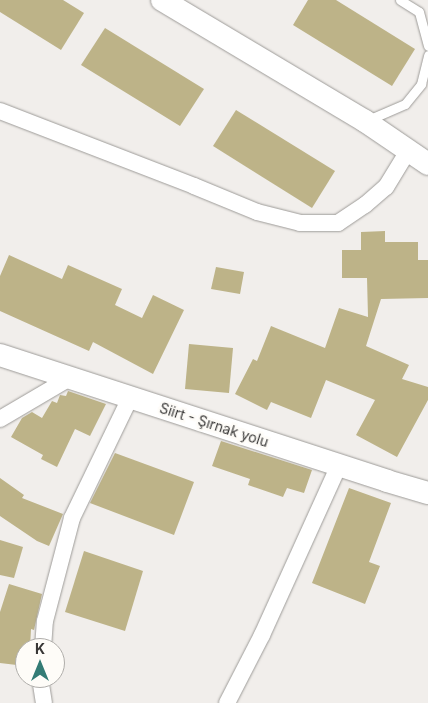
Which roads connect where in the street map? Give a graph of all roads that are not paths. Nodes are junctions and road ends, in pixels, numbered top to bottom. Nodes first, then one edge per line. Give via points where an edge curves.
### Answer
1 (162, 0) edge
2 (400, 0) edge
3 (428, 46) edge
4 (428, 55) edge
5 (0, 111) edge
6 (366, 121) junction
7 (408, 151) junction
8 (428, 164) edge
9 (0, 355) edge
10 (70, 378) junction
11 (130, 398) junction
12 (0, 419) edge
13 (338, 466) junction
14 (428, 492) edge
15 (43, 638) edge
16 (42, 688) edge
17 (44, 703) edge
18 (227, 703) edge

1 - 6 street
2 - 3 lane via 419,12
4 - 6 lane via 421,84 405,104
5 - 7 street via 257,212 300,223 338,223 386,187
6 - 7 street
7 - 8 street
9 - 10 street, Siirt - Şırnak yolu
10 - 11 street, Siirt - Şırnak yolu
10 - 12 street
11 - 13 street, Siirt - Şırnak yolu
11 - 15 street via 72,518
13 - 14 street, Siirt - Şırnak yolu
13 - 18 street via 262,636
16 - 17 street

